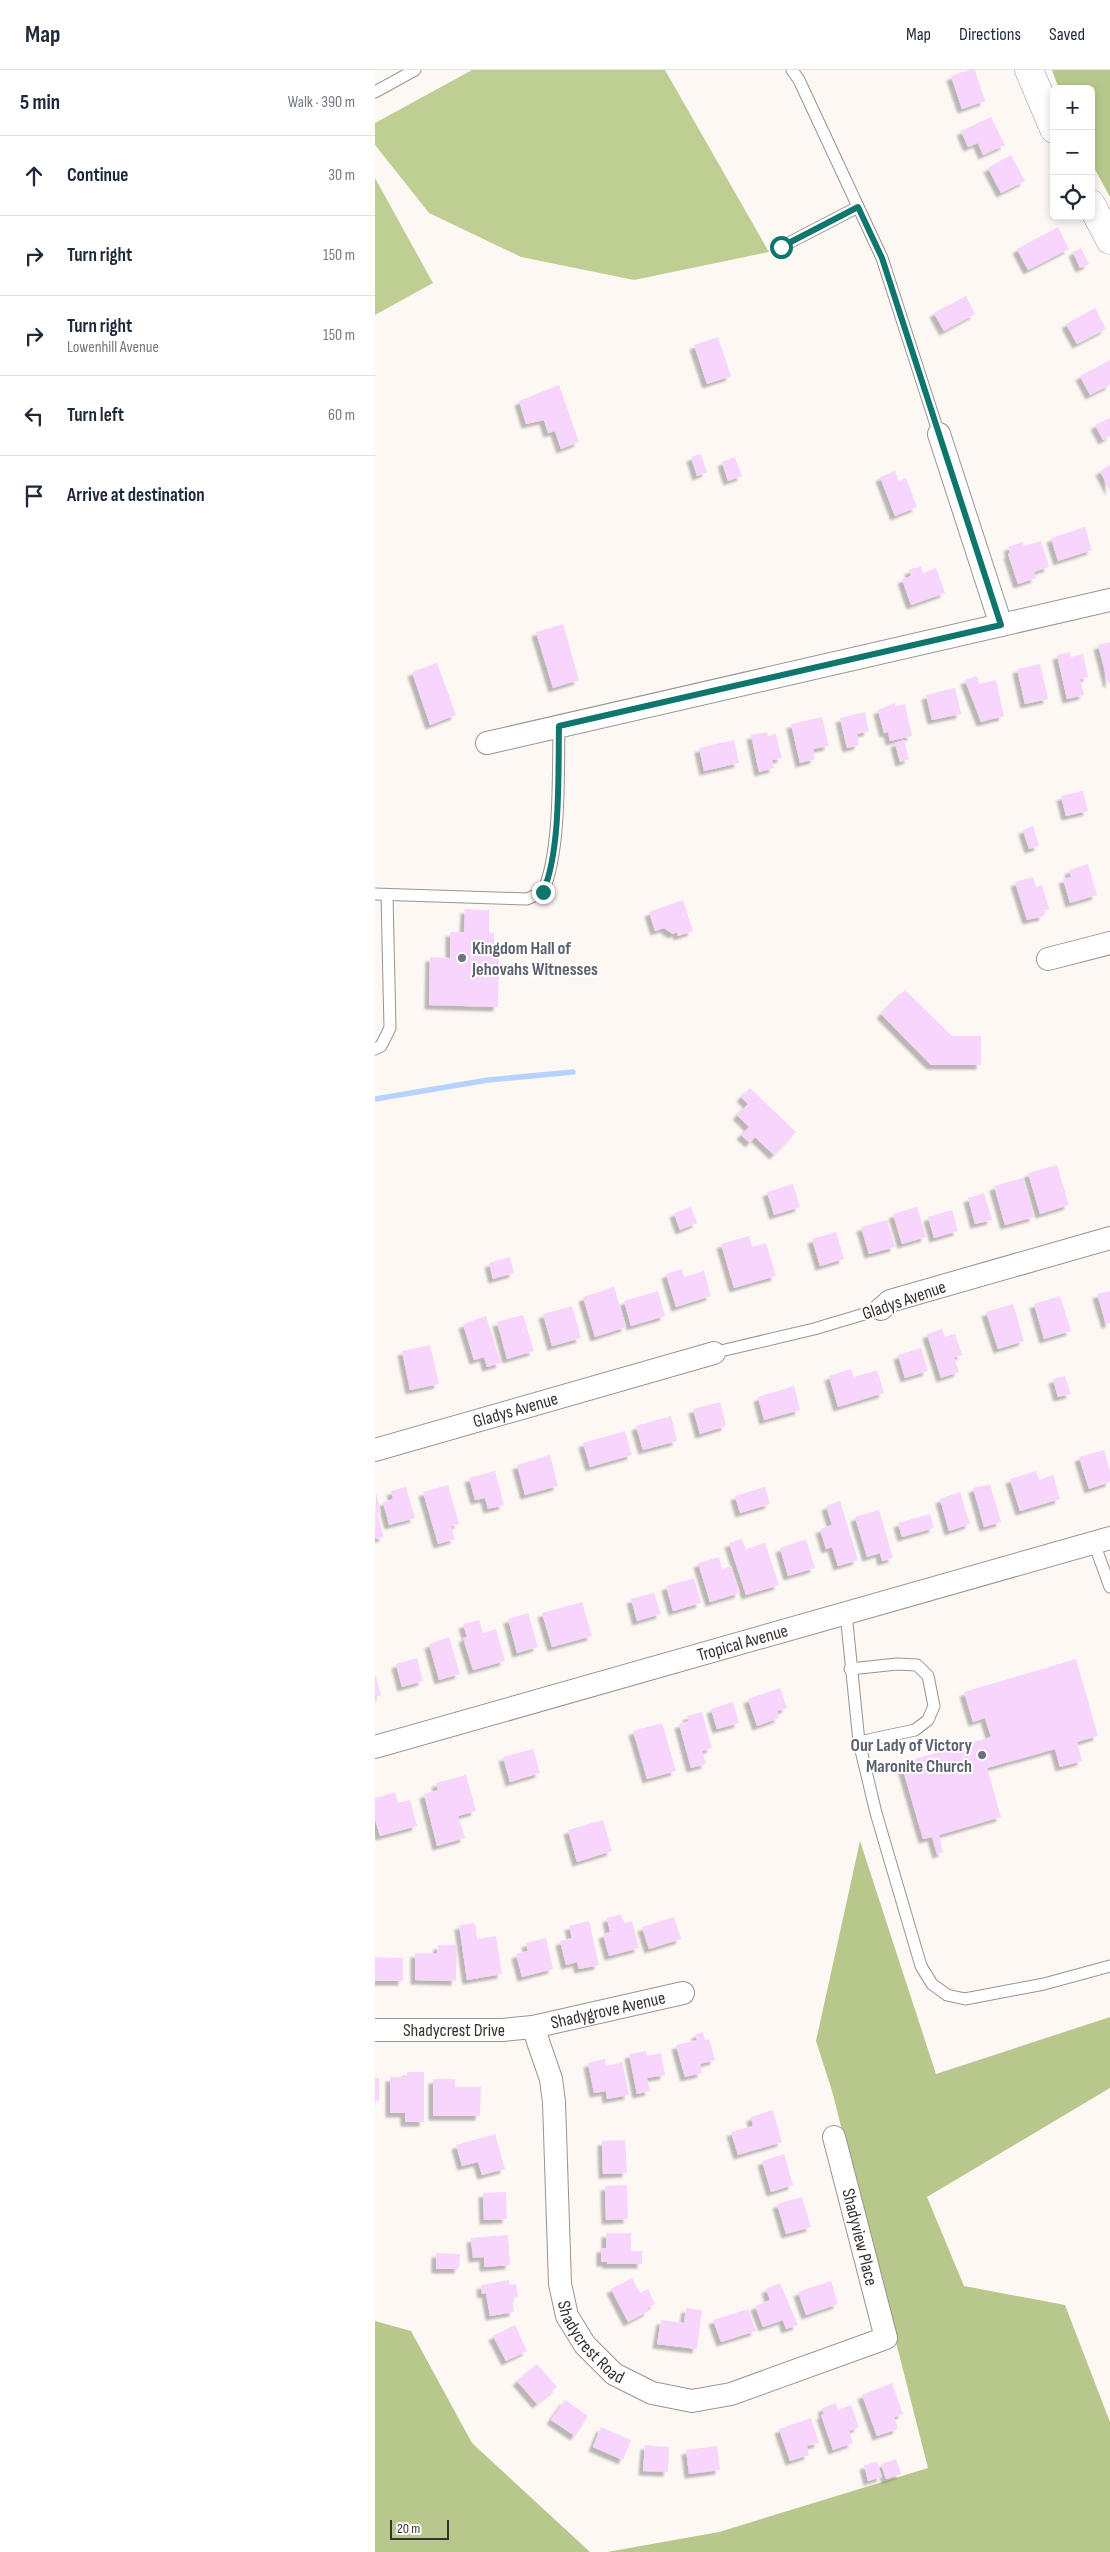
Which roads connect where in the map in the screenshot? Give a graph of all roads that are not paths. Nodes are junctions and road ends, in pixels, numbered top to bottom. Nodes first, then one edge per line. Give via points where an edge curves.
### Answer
1 (415, 70) edge
2 (792, 70) edge
3 (1029, 70) edge
4 (798, 75) edge
5 (375, 92) edge
6 (1050, 120) edge
7 (858, 207) junction
8 (1095, 212) edge
9 (1110, 240) edge
10 (781, 247) dead end
11 (939, 434) joint
12 (1110, 600) edge
13 (1001, 625) junction
14 (559, 726) junction
15 (487, 743) dead end
16 (381, 894) edge
17 (1110, 943) edge
18 (1048, 959) dead end
19 (375, 1049) edge
20 (1110, 1238) edge
21 (881, 1309) joint
22 (720, 1351) joint
23 (375, 1450) edge
24 (1102, 1540) edge
25 (1110, 1587) edge
26 (846, 1613) junction
27 (851, 1669) junction
28 (859, 1742) junction
29 (375, 1747) edge
30 (1110, 1966) edge
31 (683, 1992) dead end
32 (533, 2027) junction
33 (375, 2030) edge
34 (834, 2137) dead end
35 (885, 2338) joint

1 - 5 lane
2 - 4 lane
3 - 6 street
4 - 7 lane
7 - 10 lane
7 - 11 lane via 882,258
8 - 9 street
11 - 13 street
12 - 13 street
13 - 14 street
14 - 15 street
14 - 16 lane via 553,855 543,892 527,899
16 - 19 lane via 390,1028 381,1046
17 - 18 street
20 - 21 street, Gladys Avenue via 890,1301
21 - 22 lane, Gladys Avenue
22 - 23 street, Gladys Avenue
24 - 25 lane
24 - 26 street, Tropical Avenue
26 - 27 lane
26 - 29 street, Tropical Avenue
27 - 28 lane
27 - 28 lane via 917,1665 928,1676 934,1706 928,1720 915,1730
28 - 30 lane via 876,1813 921,1966 932,1984 947,1995 965,1999 1045,1984
31 - 32 street, Shadygrove Avenue
32 - 33 street, Shadycrest Drive
32 - 35 street, Shadycrest Road via 551,2079 554,2102 560,2284 567,2316 585,2345 614,2374 652,2394 691,2401 731,2394
34 - 35 street, Shadyview Place

